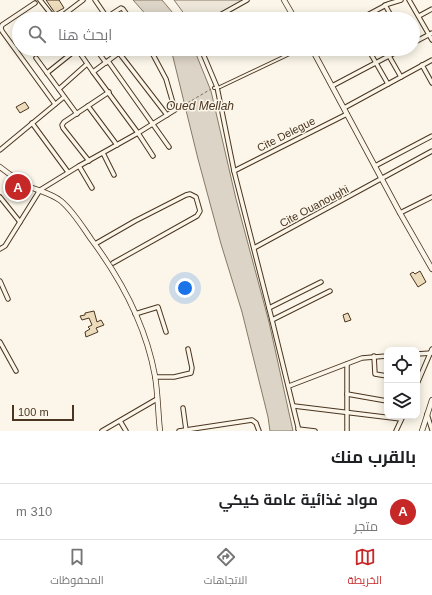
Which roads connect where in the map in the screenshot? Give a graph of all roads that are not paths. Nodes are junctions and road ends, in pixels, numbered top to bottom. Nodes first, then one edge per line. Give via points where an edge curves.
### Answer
1 (40, 0) edge
2 (83, 0) edge
3 (95, 0) edge
4 (248, 0) edge
5 (284, 0) edge
6 (401, 0) edge
7 (409, 0) edge
8 (35, 3) dead end
9 (388, 3) edge
10 (432, 9) edge
11 (22, 12) edge
12 (49, 12) edge
13 (67, 12) edge
14 (102, 12) edge
15 (114, 12) edge
16 (125, 12) edge
17 (226, 12) edge
18 (291, 12) edge
19 (372, 12) edge
20 (416, 12) edge
21 (420, 15) edge
22 (420, 18) edge
23 (12, 19) edge
24 (431, 34) edge
25 (420, 40) edge
26 (432, 40) edge
27 (12, 43) edge
28 (22, 56) edge
29 (68, 56) edge
30 (82, 56) edge
31 (102, 56) edge
32 (115, 56) edge
33 (121, 56) edge
34 (154, 56) edge
35 (204, 56) edge
36 (284, 56) edge
37 (316, 56) edge
38 (372, 56) edge
39 (389, 56) joint
40 (36, 58) dead end
41 (432, 60) edge
42 (107, 62) junction
43 (376, 63) junction
44 (87, 64) junction
45 (422, 65) junction
46 (93, 72) junction
47 (47, 73) junction
48 (401, 77) junction
49 (432, 83) edge
50 (388, 84) junction
51 (332, 86) junction
52 (215, 87) junction
53 (59, 89) junction
54 (108, 92) junction
55 (64, 97) junction
56 (55, 104) junction
57 (88, 106) junction
58 (344, 108) junction
59 (77, 114) junction
60 (347, 114) junction
61 (167, 115) junction
62 (32, 123) junction
63 (153, 124) junction
64 (138, 133) junction
65 (432, 137) edge
66 (117, 145) junction
67 (169, 147) dead end
68 (0, 150) edge
69 (432, 151) edge
70 (103, 153) junction
71 (153, 156) dead end
72 (89, 161) junction
73 (0, 166) edge
74 (79, 166) junction
75 (375, 166) junction
76 (234, 171) junction
77 (68, 172) junction
78 (114, 175) dead end
79 (382, 179) junction
80 (92, 188) dead end
81 (40, 190) junction
82 (0, 197) edge
83 (432, 197) edge
84 (400, 213) junction
85 (20, 222) junction
86 (95, 244) junction
87 (254, 248) junction
88 (0, 249) edge
89 (113, 262) dead end
90 (432, 269) edge
91 (0, 281) edge
92 (321, 282) dead end
93 (330, 291) dead end
94 (8, 299) dead end
95 (269, 308) junction
96 (135, 314) junction
97 (272, 320) junction
98 (166, 332) dead end
99 (0, 342) edge
100 (188, 349) dead end
101 (432, 349) edge
102 (431, 353) edge
103 (420, 354) edge
104 (374, 356) junction
105 (384, 356) edge
106 (347, 364) junction
107 (16, 371) dead end
108 (384, 376) edge
109 (420, 376) edge
110 (155, 377) junction
111 (289, 386) junction
112 (347, 394) junction
113 (157, 399) junction
114 (384, 400) edge
115 (432, 400) edge
116 (294, 406) junction
117 (431, 406) edge
118 (183, 408) dead end
119 (347, 412) junction
120 (428, 414) junction
121 (384, 416) edge
122 (402, 419) edge
123 (120, 421) junction
124 (186, 430) junction
125 (299, 430) edge
126 (432, 430) edge
127 (102, 431) edge
128 (126, 431) edge
129 (159, 431) edge
130 (179, 431) edge
131 (258, 431) edge
132 (315, 431) edge
133 (347, 431) edge
134 (396, 431) edge
135 (422, 431) edge

1 - 12 street
2 - 13 street
3 - 14 street
4 - 17 street
5 - 18 street
6 - 9 street
7 - 20 street
8 - 11 street
9 - 19 street
10 - 21 street
15 - 16 street via 122,8
22 - 24 street
23 - 27 street via 1,28
24 - 25 street
24 - 26 street
28 - 56 street
29 - 47 street
30 - 44 street
31 - 42 street
32 - 42 street
33 - 61 street
34 - 61 street via 166,79 176,109
35 - 52 street
36 - 52 lane
37 - 51 street
38 - 43 street
39 - 43 street
39 - 48 street
40 - 47 street
41 - 45 street
42 - 46 street
42 - 63 street
43 - 50 street
43 - 51 street
44 - 46 street
44 - 53 street
45 - 48 street
45 - 49 street
46 - 54 street
47 - 53 street
48 - 50 street
50 - 58 street
51 - 58 street
52 - 76 street
53 - 55 street
54 - 57 street
54 - 64 street
55 - 56 street
55 - 59 street
56 - 62 street
57 - 59 street
57 - 66 street
58 - 60 street
59 - 72 street via 62,125
60 - 75 street
60 - 76 street, Cite Delegue
61 - 63 street
62 - 68 street
62 - 77 street
63 - 64 street
63 - 67 street
64 - 66 street
64 - 71 street
65 - 75 street
66 - 70 street
69 - 79 street, Cite Ouanoughi
70 - 72 street
70 - 78 street
72 - 74 street
73 - 81 street via 20,181
74 - 77 street
74 - 80 street
75 - 79 street
76 - 87 street
77 - 81 street
79 - 84 street
79 - 87 street, Cite Ouanoughi
81 - 85 street
81 - 86 street via 60,201
82 - 85 street
83 - 84 street
84 - 90 street
85 - 88 street via 5,246
86 - 89 street via 186,195 196,197 200,211 197,216
86 - 96 street via 115,273
87 - 95 street
91 - 94 street
92 - 95 street
93 - 97 street
95 - 97 street
96 - 98 street via 158,307
96 - 110 street
97 - 111 street
99 - 107 street
100 - 110 street via 191,373 174,377
101 - 102 street
102 - 103 street
102 - 109 street
104 - 105 street
104 - 106 street
104 - 108 street via 374,374
106 - 111 street
106 - 112 street
110 - 113 street
111 - 116 street
112 - 114 street
112 - 119 street
113 - 123 street
113 - 129 street
115 - 117 street
116 - 119 street
116 - 125 street
117 - 120 street
118 - 124 street
119 - 121 street
119 - 133 street
120 - 126 street
120 - 135 street
122 - 134 street
123 - 127 street
123 - 128 street
124 - 130 street
124 - 131 street via 252,420 256,423
125 - 132 street

